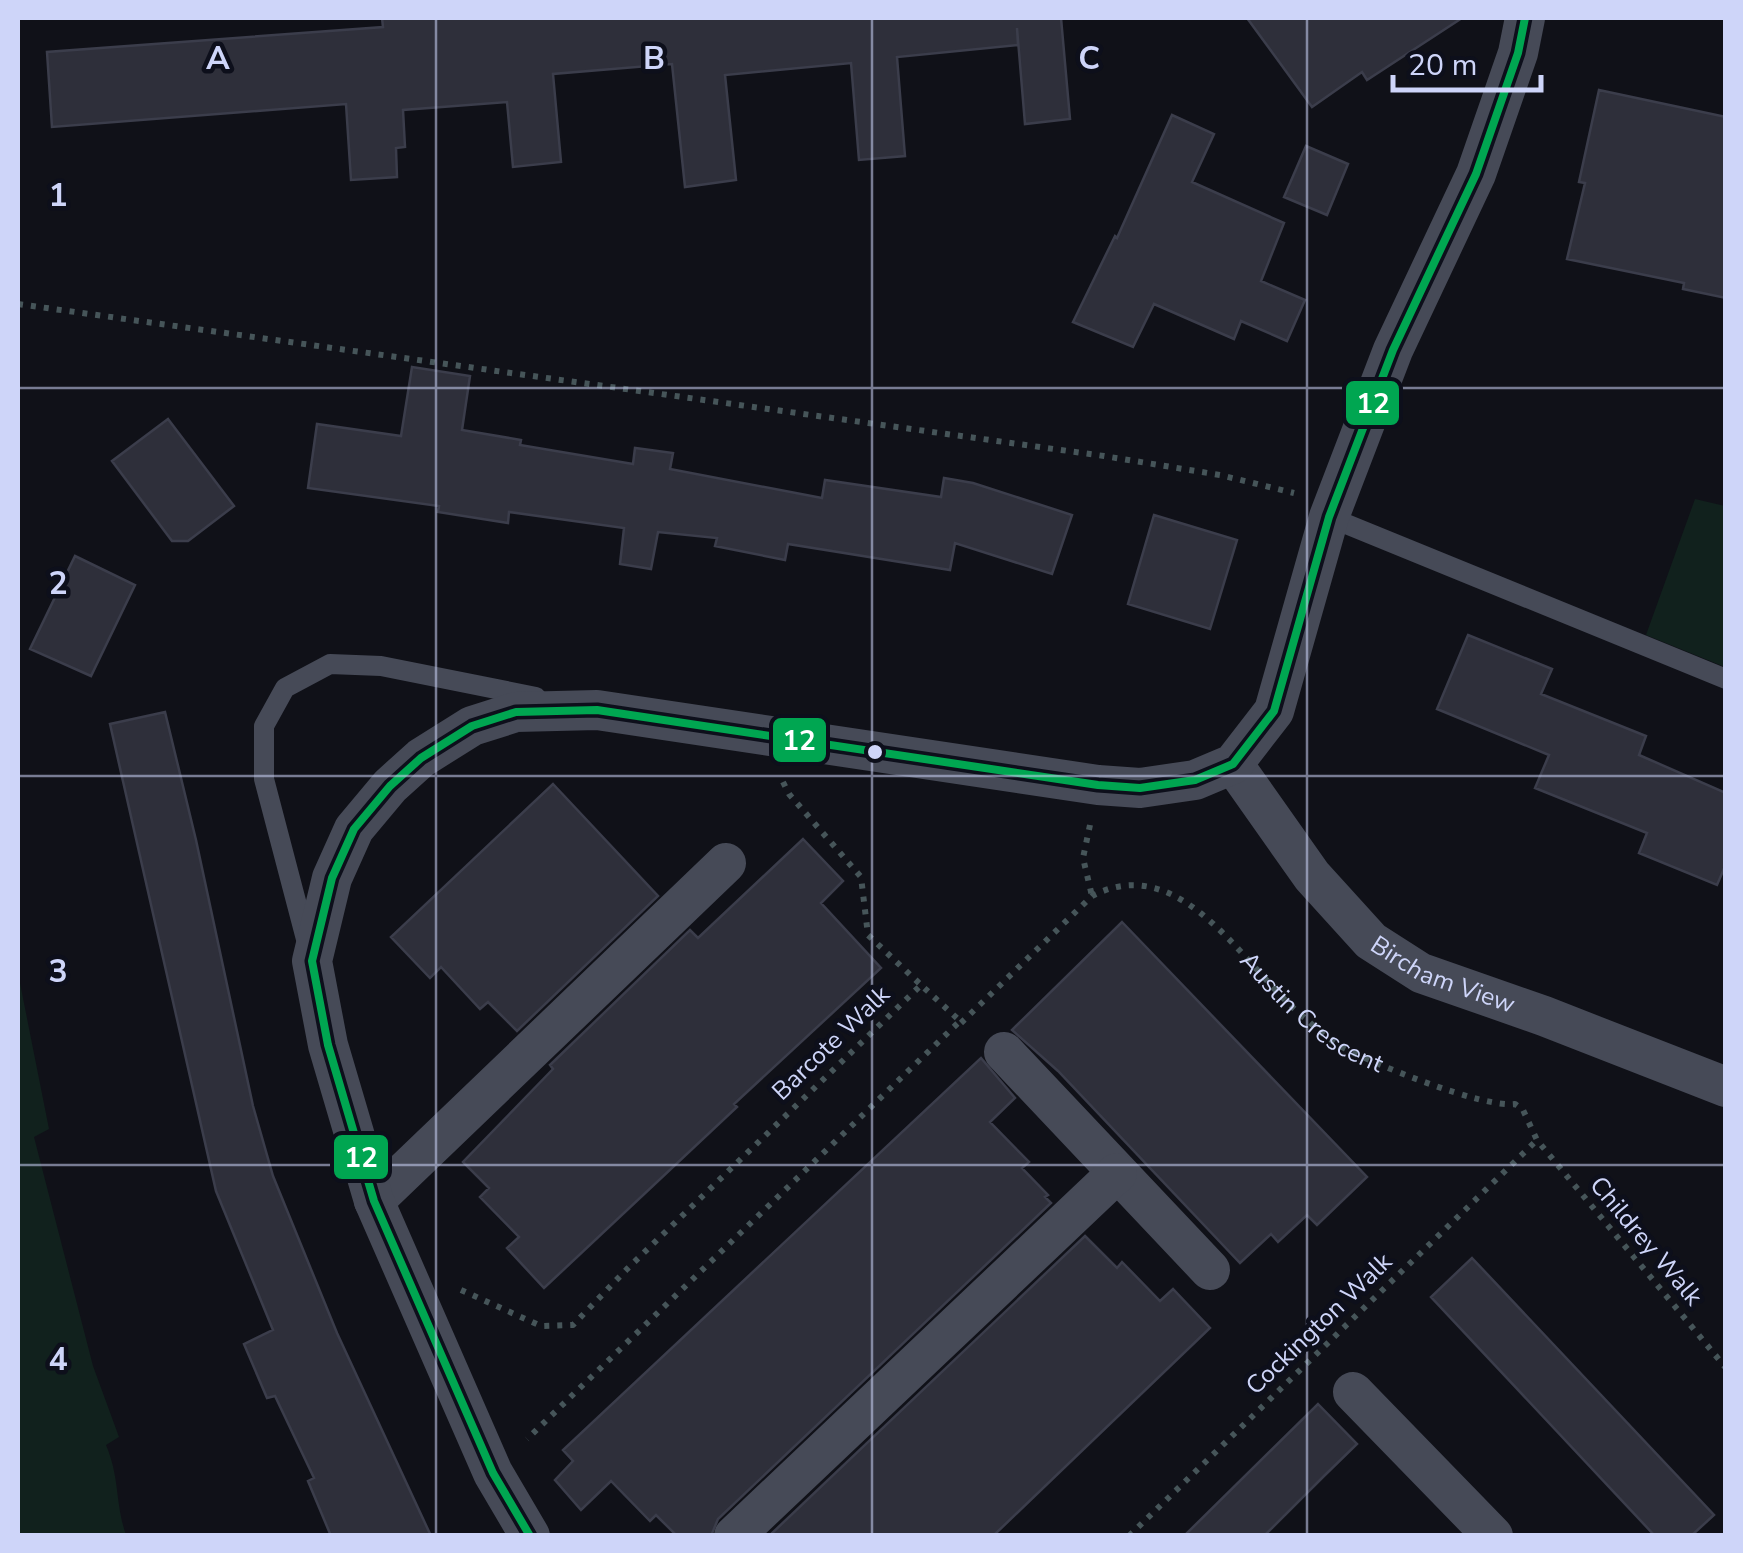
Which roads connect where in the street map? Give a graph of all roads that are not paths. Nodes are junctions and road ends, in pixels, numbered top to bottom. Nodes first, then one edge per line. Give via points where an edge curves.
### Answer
1 (1524, 18) edge
2 (1332, 510) junction
3 (1726, 680) edge
4 (597, 710) junction
5 (1233, 764) junction
6 (726, 863) dead end
7 (312, 961) junction
8 (1004, 1052) dead end
9 (1726, 1087) edge
10 (1116, 1173) junction
11 (374, 1202) junction
12 (1210, 1270) dead end
13 (1352, 1392) dead end
14 (1472, 1529) edge
15 (530, 1536) edge
16 (734, 1536) edge

1 - 2 street via 1476,174 1393,350
2 - 3 lane
2 - 5 street via 1274,711
4 - 5 street via 1098,785 1140,788 1195,780
4 - 7 street via 516,712 472,726 411,767 354,829 332,878
4 - 7 lane via 381,666 330,664 285,688 264,726 264,779
5 - 9 street, Bircham View via 1312,876 1371,941 1421,973
6 - 11 street
7 - 11 street via 328,1046
8 - 10 street
10 - 12 street
10 - 16 street
11 - 15 street via 493,1473
13 - 14 street

